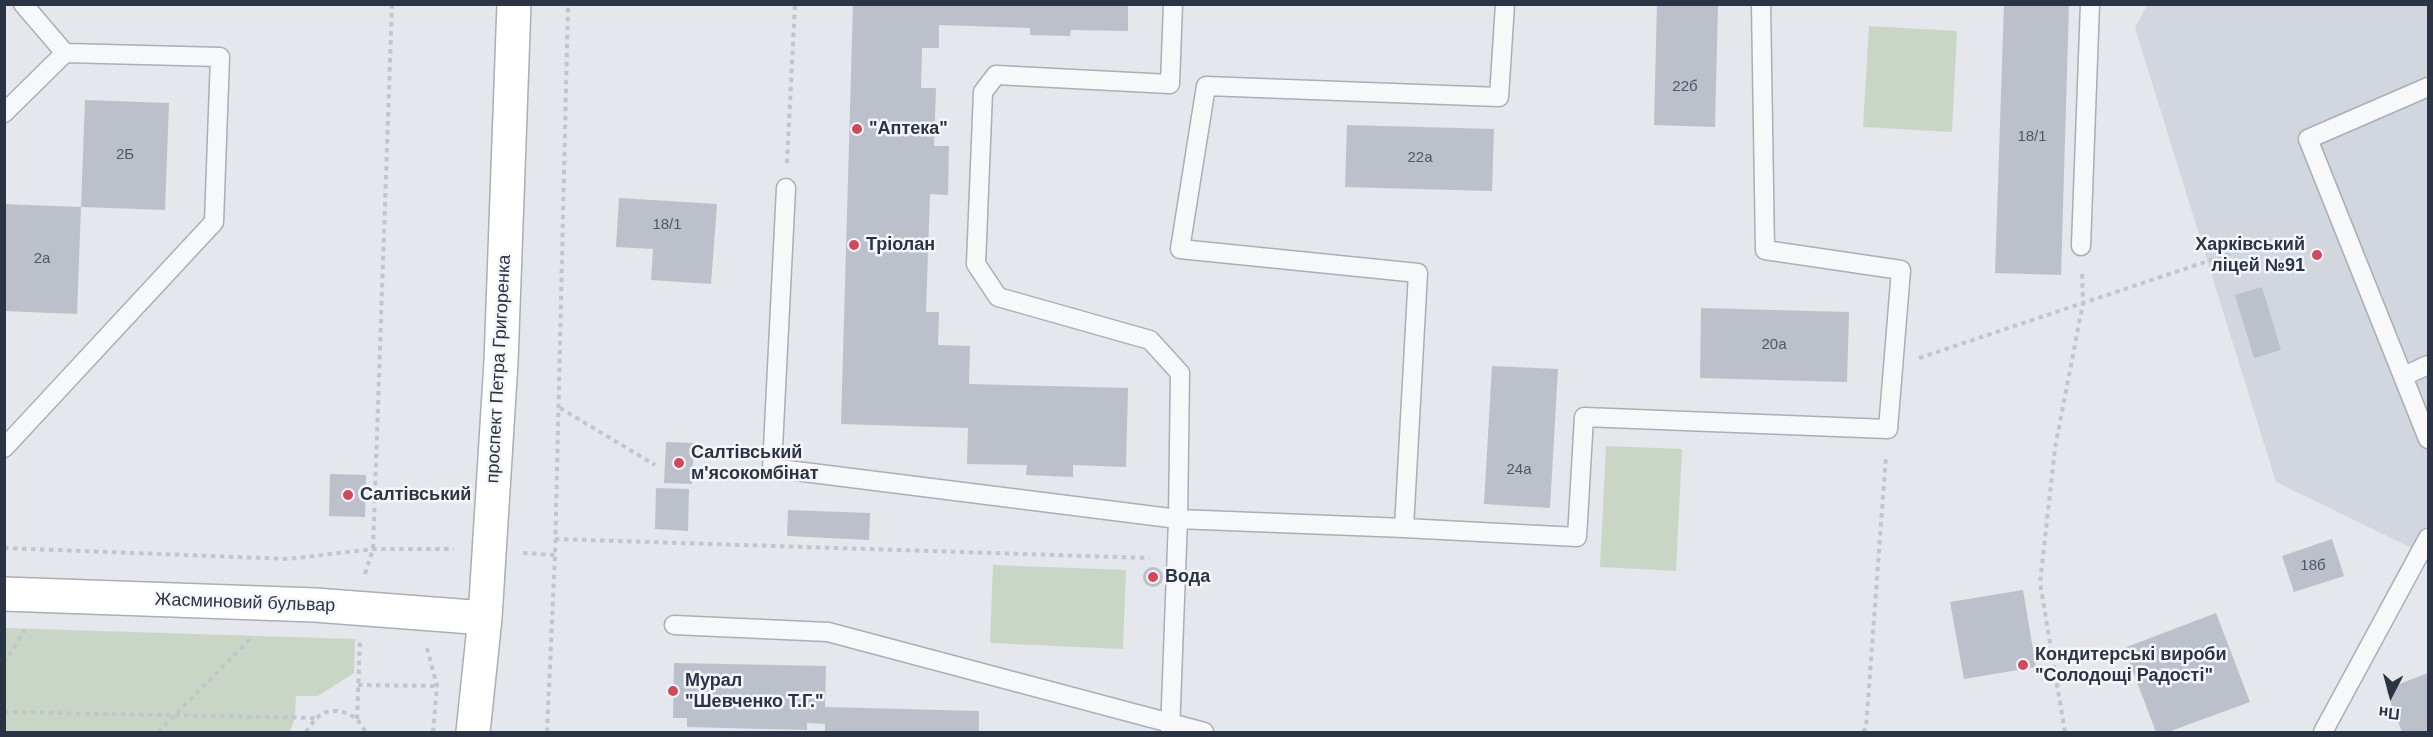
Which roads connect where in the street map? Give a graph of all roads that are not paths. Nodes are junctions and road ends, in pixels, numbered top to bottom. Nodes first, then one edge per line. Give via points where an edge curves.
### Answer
1 (23, 4) edge
2 (514, 4) edge
3 (1173, 4) edge
4 (1505, 4) edge
5 (1761, 4) edge
6 (2090, 4) edge
7 (64, 53) junction
8 (2428, 87) edge
9 (4, 113) edge
10 (786, 188) road end
11 (2081, 246) road end
12 (2428, 365) edge
13 (2404, 376) junction
14 (2428, 439) edge
15 (4, 448) edge
16 (1178, 519) junction
17 (1404, 528) junction
18 (2428, 538) edge
19 (4, 594) edge
20 (485, 618) junction
21 (674, 625) dead end
22 (1170, 728) edge
23 (473, 732) edge
24 (1204, 732) edge
25 (2323, 732) edge

1 - 7 lane
2 - 20 main road, проспект Петра Григоренка via 501,362
3 - 16 lane via 1170,84 996,75 983,92 976,264 998,297 1150,340 1180,373
4 - 17 lane via 1499,97 1206,86 1180,249 1418,273
5 - 17 lane via 1765,250 1901,270 1888,429 1584,417 1577,537
6 - 11 lane
7 - 9 lane
7 - 15 lane via 220,57 214,222
8 - 13 lane via 2308,139
10 - 16 lane via 772,468
12 - 13 lane
13 - 14 lane
16 - 17 lane
16 - 22 lane
18 - 25 lane
19 - 20 main road, Жасминовий бульвар via 285,603
20 - 23 main road, проспект Петра Григоренка
21 - 22 lane via 828,632
22 - 24 lane

